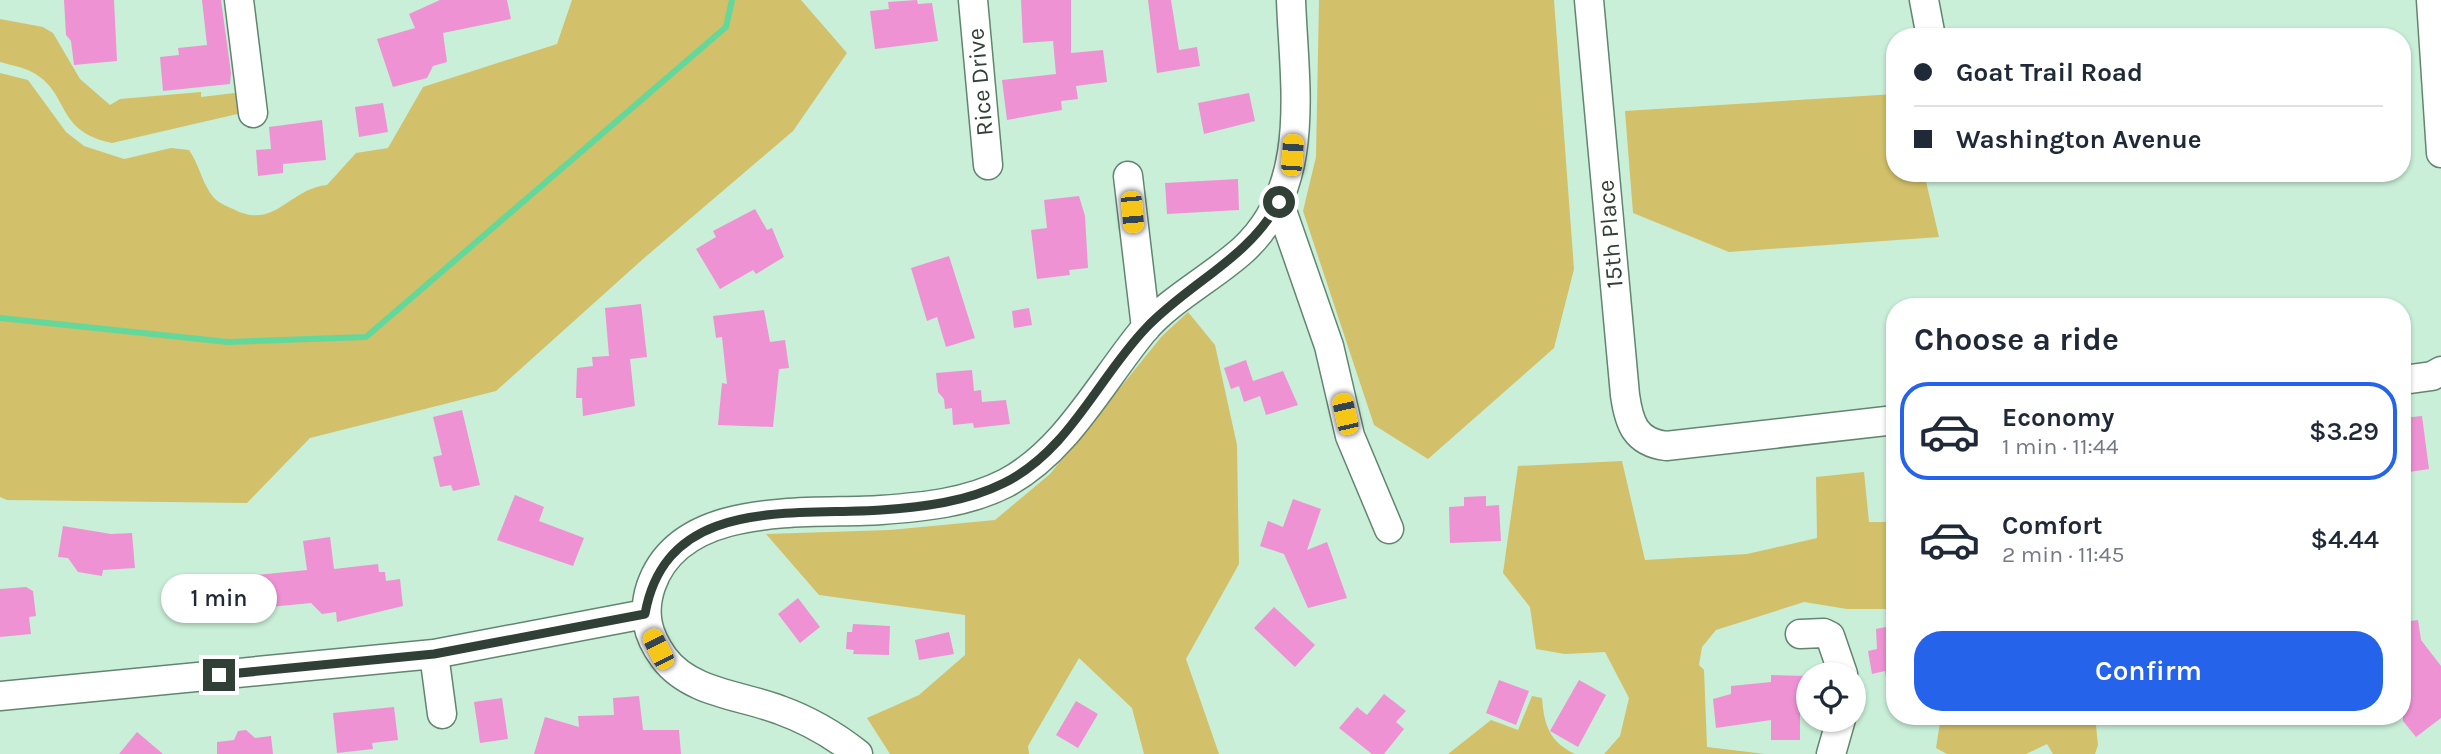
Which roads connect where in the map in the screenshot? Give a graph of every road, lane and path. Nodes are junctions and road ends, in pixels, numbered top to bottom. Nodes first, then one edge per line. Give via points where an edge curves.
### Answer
1 (239, 0) edge
2 (973, 0) edge
3 (1291, 0) edge
4 (1590, 0) edge
5 (1924, 0) edge
6 (2431, 0) edge
7 (1929, 28) edge
8 (253, 113) dead end
9 (2441, 153) edge
10 (988, 165) dead end
11 (1128, 176) dead end
12 (1279, 202) junction
13 (1146, 328) junction
14 (2441, 371) edge
15 (2411, 379) edge
16 (1886, 421) edge
17 (1389, 529) dead end
18 (645, 614) junction
19 (1800, 634) dead end
20 (434, 654) junction
21 (1839, 662) edge
22 (0, 696) edge
23 (442, 714) dead end
24 (1837, 732) edge
25 (858, 754) edge
26 (1831, 754) edge

1 - 8 street
2 - 10 street, Rice Drive
3 - 12 street via 1294,129 1287,181
4 - 16 street, 15th Place via 1629,419 1635,433 1666,446
5 - 7 street
6 - 9 street
11 - 13 street
12 - 13 street via 1244,249
12 - 17 street via 1329,346 1350,436
13 - 18 street via 1060,438 1029,468 1005,483 970,497 926,506 798,511 753,516 712,529 690,538 663,563
14 - 15 street
18 - 20 street
18 - 25 street via 658,649 676,672 694,683 803,719
19 - 21 street via 1824,632 1830,636
20 - 22 street
20 - 23 street
24 - 26 street

